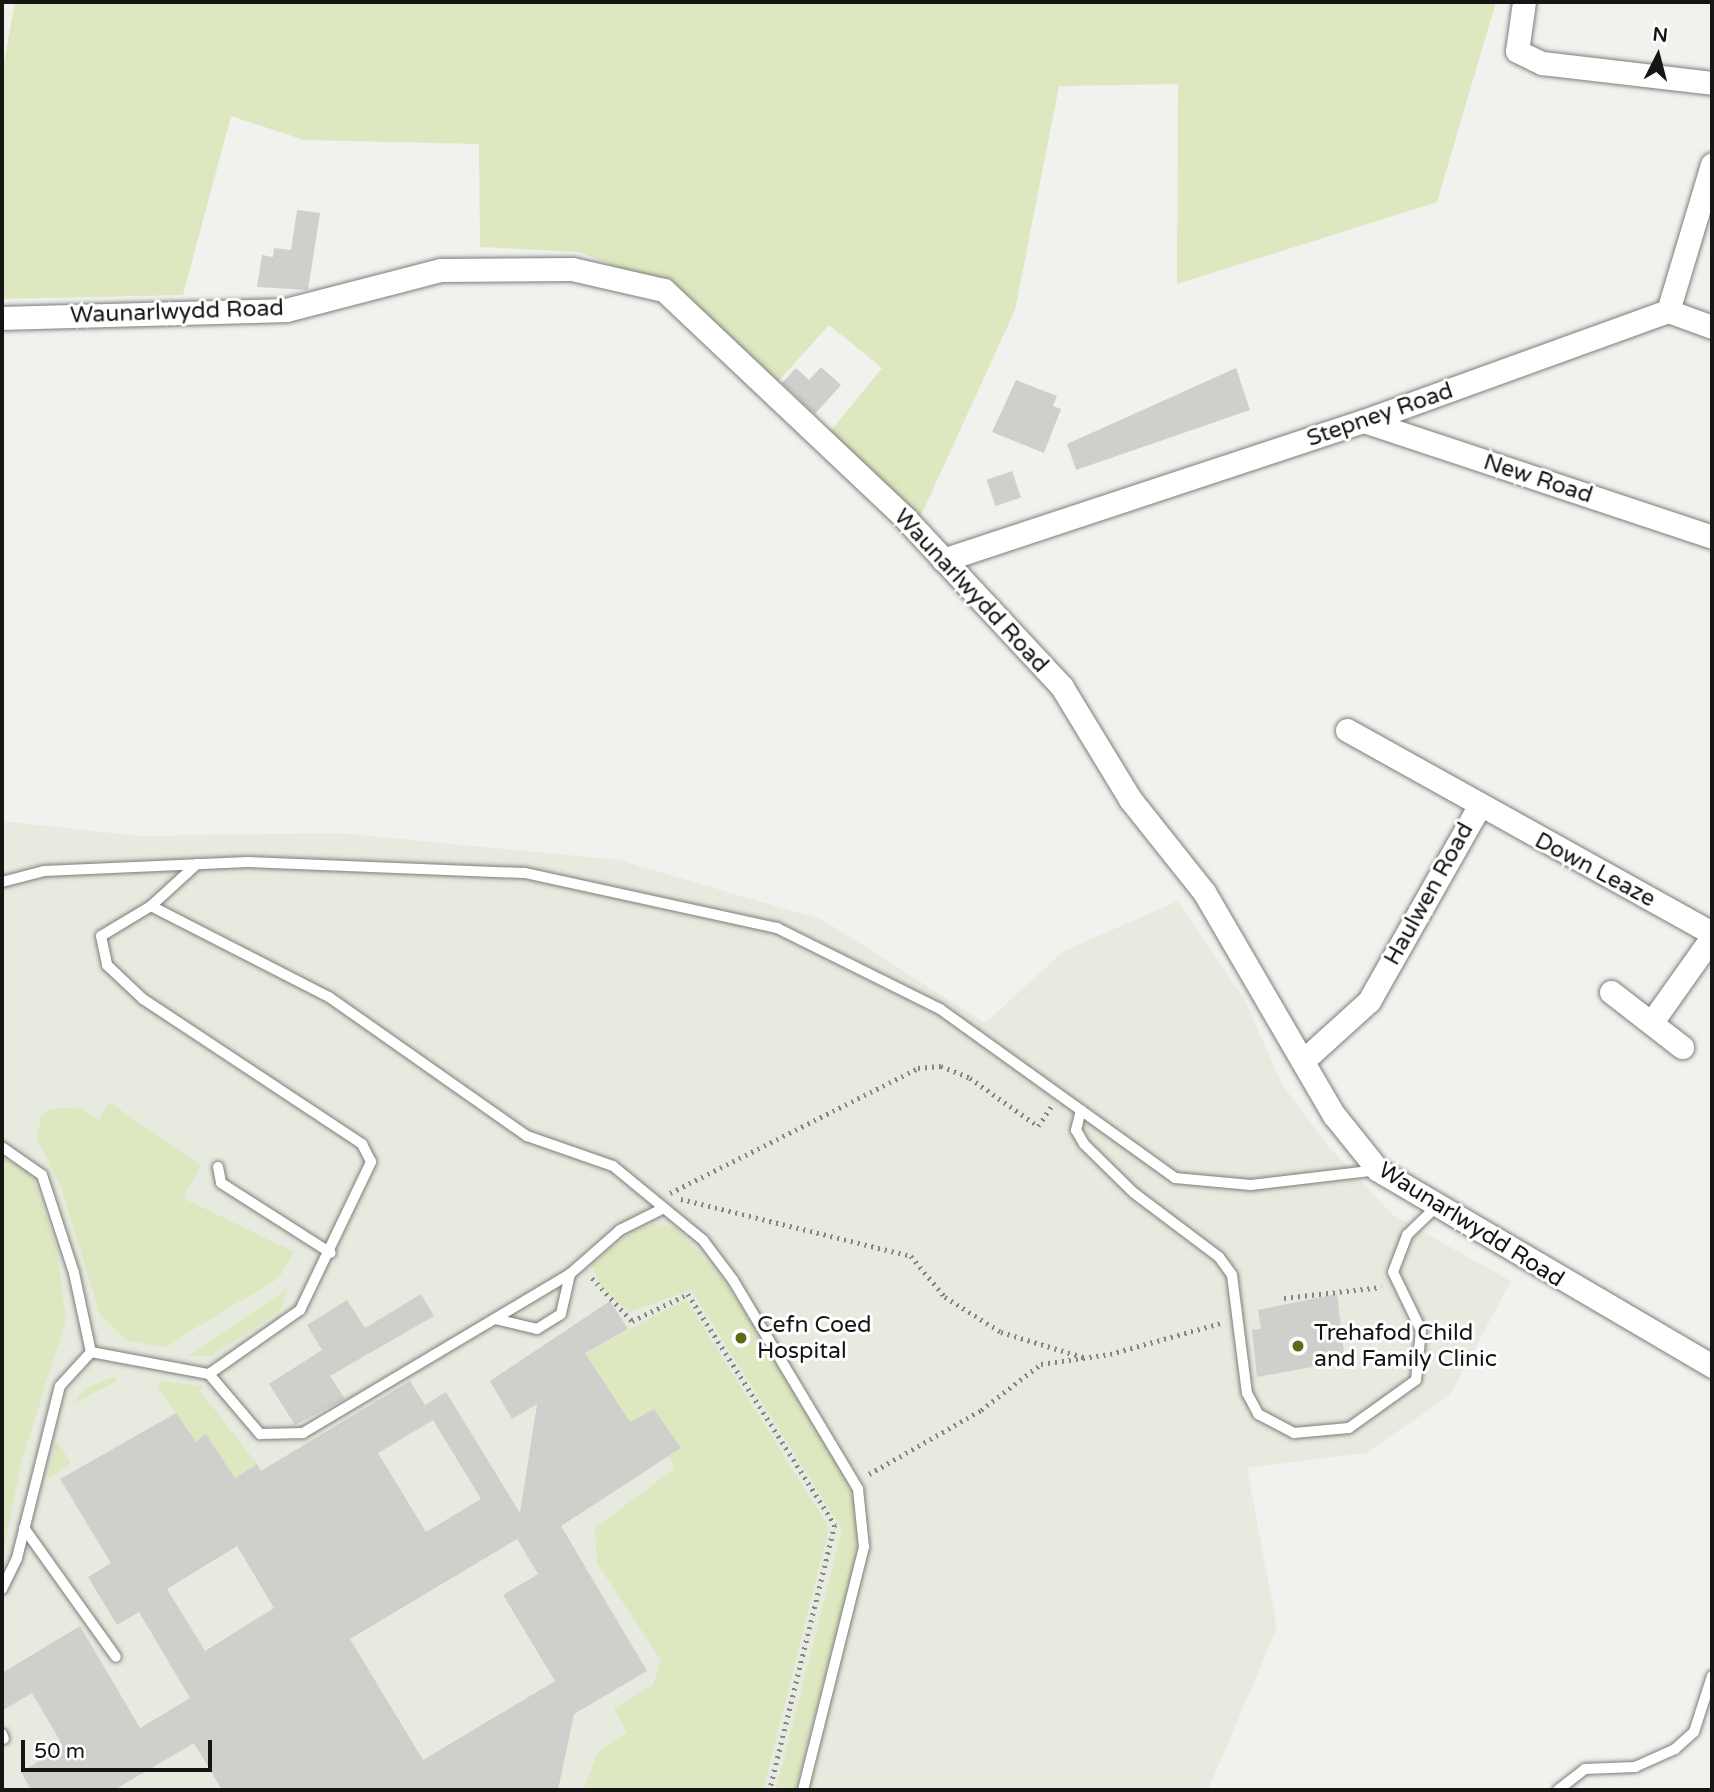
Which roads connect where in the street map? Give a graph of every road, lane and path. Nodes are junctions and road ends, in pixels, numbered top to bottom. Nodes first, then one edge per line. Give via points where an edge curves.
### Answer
1 (1524, 2) edge
2 (1712, 83) edge
3 (1712, 164) edge
4 (1668, 311) junction
5 (2, 318) edge
6 (1712, 327) edge
7 (1364, 421) junction
8 (1712, 537) edge
9 (943, 560) junction
10 (1347, 730) dead end
11 (1478, 808) junction
12 (197, 864) junction
13 (2, 882) edge
14 (151, 906) junction
15 (1712, 935) edge
16 (1611, 992) dead end
17 (1654, 1019) junction
18 (1682, 1047) dead end
19 (1306, 1059) junction
20 (1081, 1111) junction
21 (1038, 1126) dead end
22 (2, 1147) edge
23 (218, 1167) dead end
24 (1378, 1170) junction
25 (667, 1195) junction
26 (657, 1205) junction
27 (1437, 1206) junction
28 (331, 1253) junction
29 (580, 1264) junction
30 (570, 1274) junction
31 (1397, 1280) junction
32 (1284, 1298) dead end
33 (495, 1319) junction
34 (1236, 1319) junction
35 (91, 1352) junction
36 (1086, 1358) junction
37 (1712, 1366) edge
38 (209, 1374) junction
39 (856, 1480) junction
40 (24, 1528) junction
41 (2, 1588) edge
42 (116, 1657) dead end
43 (1712, 1676) edge
44 (770, 1790) edge
45 (803, 1790) edge
46 (1558, 1790) edge

1 - 2 street via 1517,51 1542,63
3 - 4 street
4 - 6 street
4 - 7 street, Stepney Road
5 - 9 street, Waunarlwydd Road via 286,310 441,270 572,269 664,290
7 - 8 street, New Road
7 - 9 street, Stepney Road
9 - 19 street, Waunarlwydd Road via 1062,687 1130,799 1204,892
10 - 11 street, Haulwen Road
11 - 15 street, Down Leaze
11 - 19 street, Haulwen Road via 1369,1000
12 - 13 lane via 44,872
12 - 14 lane
12 - 20 lane via 525,873 777,928 940,1009
14 - 26 lane via 329,997 527,1136 613,1167
14 - 28 lane via 101,936 107,965 142,999 369,1152 369,1177
15 - 17 street, Down Leaze
16 - 17 street
17 - 18 street
19 - 24 street, Waunarlwydd Road via 1334,1115
20 - 24 lane via 1175,1178 1251,1185
20 - 34 lane via 1076,1130 1084,1144 1134,1193 1219,1257 1232,1275
21 - 25 path via 970,1078 941,1066 918,1068
22 - 35 lane via 42,1175
23 - 28 lane via 221,1183
24 - 27 street, Waunarlwydd Road
25 - 26 path
25 - 36 path via 911,1256 945,1297 1001,1332
26 - 29 lane
26 - 39 lane via 703,1240 733,1280
27 - 31 lane via 1407,1235 1393,1272
27 - 37 street, Waunarlwydd Road
28 - 38 lane via 285,1325
29 - 30 lane
29 - 44 path via 632,1321 688,1294 835,1525
30 - 33 lane
30 - 33 lane via 561,1314 537,1329
31 - 32 path
31 - 34 lane via 1422,1330 1416,1380 1372,1417 1322,1435 1294,1433 1258,1414 1247,1393
33 - 38 lane via 303,1433 281,1438 260,1434
34 - 36 path
35 - 38 lane
35 - 40 lane via 60,1386
36 - 39 path via 1041,1364 981,1410
39 - 45 lane via 864,1546
40 - 41 lane
40 - 42 lane
43 - 46 lane via 1695,1732 1675,1749 1635,1767 1585,1769

